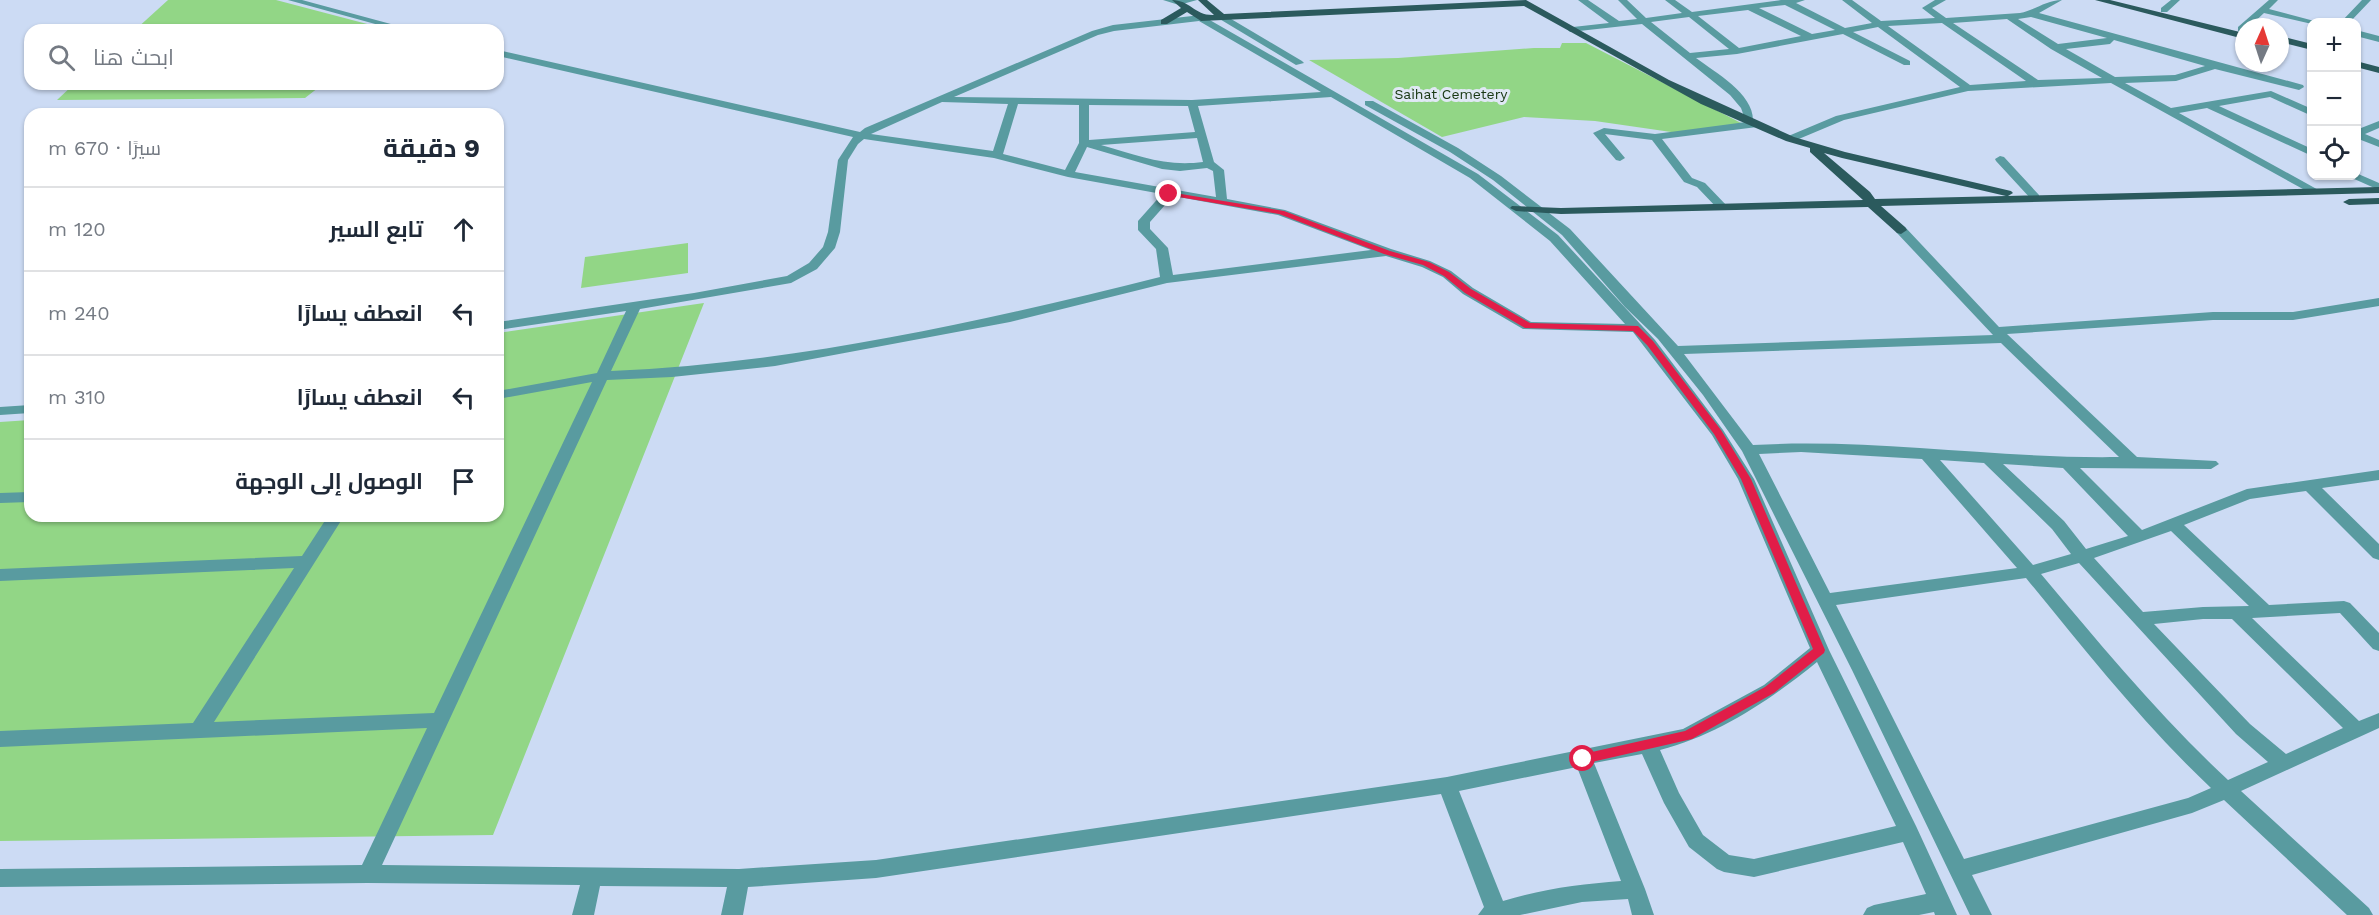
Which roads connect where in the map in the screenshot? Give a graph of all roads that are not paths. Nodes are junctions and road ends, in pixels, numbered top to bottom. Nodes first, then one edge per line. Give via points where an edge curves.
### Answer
1 (292, 0) edge
2 (1167, 0) edge
3 (1202, 0) edge
4 (1582, 0) edge
5 (1622, 0) edge
6 (1669, 0) edge
7 (1736, 0) edge
8 (1801, 0) edge
9 (1846, 0) edge
10 (1942, 0) edge
11 (2058, 0) edge
12 (2099, 0) edge
13 (2123, 0) edge
14 (2176, 0) edge
15 (2274, 0) edge
16 (2367, 0) edge
17 (1523, 1) edge
18 (1787, 2) junction
19 (1184, 3) edge
20 (1750, 7) junction
21 (2164, 10) junction
22 (2262, 10) junction
23 (2031, 14) junction
24 (1691, 15) junction
25 (1221, 16) junction
26 (2009, 17) junction
27 (1201, 18) junction
28 (2255, 18) edge
29 (2349, 18) edge
30 (1644, 21) junction
31 (1947, 21) junction
32 (2307, 21) edge
33 (1164, 22) junction
34 (385, 24) edge
35 (1617, 24) junction
36 (1880, 24) junction
37 (1573, 30) junction
38 (2235, 30) edge
39 (2235, 30) edge
40 (1845, 31) junction
41 (2361, 34) edge
42 (1812, 38) junction
43 (2379, 39) edge
44 (2120, 40) junction
45 (2289, 41) edge
46 (2307, 46) edge
47 (2054, 47) junction
48 (2289, 47) edge
49 (1737, 51) junction
50 (2307, 52) edge
51 (504, 54) edge
52 (1690, 57) junction
53 (2361, 59) edge
54 (1907, 63) dead end
55 (2379, 64) edge
56 (2361, 65) edge
57 (2215, 66) junction
58 (2379, 70) edge
59 (2113, 79) junction
60 (2036, 83) junction
61 (2307, 83) edge
62 (2299, 87) junction
63 (1968, 88) junction
64 (1334, 94) junction
65 (2271, 94) junction
66 (940, 100) junction
67 (1013, 103) junction
68 (1084, 103) junction
69 (1192, 103) junction
70 (2209, 105) junction
71 (2170, 111) junction
72 (2307, 111) edge
73 (1753, 122) junction
74 (2379, 124) edge
75 (2361, 132) edge
76 (1200, 135) junction
77 (862, 136) junction
78 (2361, 136) edge
79 (1655, 137) junction
80 (1790, 139) junction
81 (1084, 143) junction
82 (2379, 144) edge
83 (1809, 147) junction
84 (2307, 151) edge
85 (997, 155) junction
86 (1620, 158) dead end
87 (2000, 159) dead end
88 (1209, 164) junction
89 (1180, 168) junction
90 (1068, 174) junction
91 (2361, 179) edge
92 (2375, 189) edge
93 (2316, 192) junction
94 (1171, 194) junction
95 (2379, 196) edge
96 (2040, 198) junction
97 (2379, 201) edge
98 (1222, 202) junction
99 (1722, 207) junction
100 (1876, 207) junction
101 (1534, 215) junction
102 (1548, 219) junction
103 (1901, 230) joint
104 (1387, 252) junction
105 (1167, 279) junction
106 (2379, 302) edge
107 (635, 306) junction
108 (504, 325) edge
109 (1635, 328) junction
110 (2001, 335) junction
111 (1674, 350) junction
112 (603, 376) junction
113 (504, 394) edge
114 (24, 409) edge
115 (0, 411) edge
116 (1749, 450) junction
117 (1927, 455) junction
118 (1988, 458) junction
119 (2133, 462) junction
120 (2067, 463) junction
121 (2211, 464) dead end
122 (2379, 475) edge
123 (2310, 485) junction
124 (24, 496) edge
125 (0, 498) edge
126 (332, 522) edge
127 (2172, 523) junction
128 (2139, 537) junction
129 (2379, 554) edge
130 (2082, 557) junction
131 (307, 562) junction
132 (2030, 572) junction
133 (0, 575) edge
134 (1826, 600) junction
135 (2265, 612) junction
136 (2236, 613) junction
137 (2139, 620) junction
138 (2379, 644) edge
139 (1820, 650) junction
140 (441, 720) junction
141 (2379, 720) edge
142 (199, 730) junction
143 (2357, 730) junction
144 (0, 740) edge
145 (1648, 745) junction
146 (1583, 759) junction
147 (2283, 763) junction
148 (1448, 785) junction
149 (2226, 789) junction
150 (1909, 832) junction
151 (1959, 869) junction
152 (368, 874) junction
153 (592, 877) junction
154 (0, 878) edge
155 (739, 878) junction
156 (1635, 889) junction
157 (1943, 908) edge
158 (1493, 914) edge
159 (583, 915) edge
160 (732, 915) edge
161 (1643, 915) edge
162 (1874, 915) edge
163 (1981, 915) edge
164 (2362, 915) edge

1 - 34 street
2 - 19 street
3 - 25 main road
4 - 35 street
5 - 30 street
6 - 24 street
7 - 20 street
8 - 18 street
9 - 36 street
10 - 31 street via 1926,8
11 - 23 street
12 - 38 main road
13 - 21 main road
14 - 21 street
15 - 22 street
16 - 29 street
17 - 25 main road
17 - 37 main road
18 - 20 street
18 - 40 street
19 - 27 main road
19 - 33 main road via 1175,18
20 - 24 street
20 - 42 street
21 - 39 main road
22 - 28 street
22 - 32 street
23 - 26 street
23 - 44 street
24 - 30 street
24 - 49 street
25 - 27 main road
25 - 101 street via 1454,150 1497,178
26 - 31 street
26 - 47 street
27 - 33 street
27 - 64 street
30 - 35 street
30 - 52 street
31 - 36 street
31 - 60 street
33 - 66 street via 1095,33
35 - 37 street
36 - 40 street
36 - 63 street
37 - 73 main road via 1665,82
40 - 42 street
40 - 54 street
41 - 43 street
42 - 49 street
44 - 47 street
44 - 57 street
45 - 46 main road
47 - 59 street
48 - 50 main road
49 - 52 street
51 - 77 street
52 - 73 street via 1740,100
53 - 55 main road
56 - 58 main road
57 - 59 street via 2176,78
57 - 62 street
59 - 60 street
59 - 71 street
60 - 63 street
61 - 62 street
62 - 65 street
63 - 80 street via 1840,118
64 - 69 street
64 - 101 street via 1474,176 1516,208
65 - 70 street
65 - 72 street
66 - 67 street
66 - 77 street
67 - 68 street
67 - 85 street
68 - 69 street
68 - 81 street
69 - 76 street
70 - 71 street
70 - 84 street
71 - 93 street
73 - 79 street
73 - 80 main road
74 - 75 street
76 - 81 street
76 - 88 street
77 - 85 street
77 - 107 street via 843,160 834,232 829,248 813,266 791,279
78 - 82 street
79 - 86 street via 1598,133
79 - 99 street via 1688,180 1701,185
80 - 83 main road
80 - 100 main road via 1854,194
81 - 89 street
81 - 90 street
83 - 96 main road
83 - 100 main road via 1866,194
85 - 90 street
87 - 96 street
88 - 89 street
88 - 98 street via 1218,170
89 - 94 street
90 - 94 street
91 - 92 street
92 - 93 main road
92 - 95 main road
93 - 96 main road
94 - 98 street
94 - 105 street via 1144,221 1144,230 1162,248
96 - 100 main road
97 - 100 main road
98 - 104 street via 1281,212
99 - 100 main road
99 - 101 main road
100 - 102 main road
100 - 103 main road
101 - 102 street
101 - 109 street
102 - 111 street via 1566,232
103 - 110 street
104 - 105 street
104 - 109 street via 1447,274 1528,326
105 - 112 street via 1010,318 776,362
106 - 110 street via 2293,316 2213,316
107 - 108 street
107 - 112 street
109 - 139 street via 1718,433 1746,479
110 - 111 street
110 - 119 street
111 - 116 street
112 - 113 street
112 - 140 street
114 - 115 street
116 - 117 street via 1801,447
116 - 134 street
117 - 118 street
117 - 132 street
118 - 120 street
118 - 130 street via 2058,525
119 - 120 street
119 - 121 street
120 - 128 street
122 - 123 street
123 - 127 street via 2247,494
123 - 129 street
124 - 125 street
126 - 131 street
127 - 128 street
127 - 135 street
128 - 130 street
130 - 132 street
130 - 137 street
131 - 133 street
131 - 142 street
132 - 134 street
132 - 149 street via 2110,669
134 - 151 street
135 - 136 street
135 - 138 street via 2344,607
136 - 137 street
136 - 143 street
137 - 147 street via 2243,729
139 - 145 street via 1770,690 1688,735
139 - 150 street
140 - 142 street
140 - 152 street
141 - 143 street
142 - 144 street
143 - 147 street
145 - 146 street
145 - 150 street via 1696,841 1724,863 1754,868
146 - 148 street
146 - 156 street
147 - 149 street
148 - 155 street via 876,869
148 - 158 street
149 - 151 street via 2192,805
149 - 164 street
150 - 157 street
151 - 163 street
152 - 153 street
152 - 154 street
153 - 155 street
153 - 159 street
155 - 160 street
156 - 158 street via 1582,893
156 - 161 street
157 - 162 street

